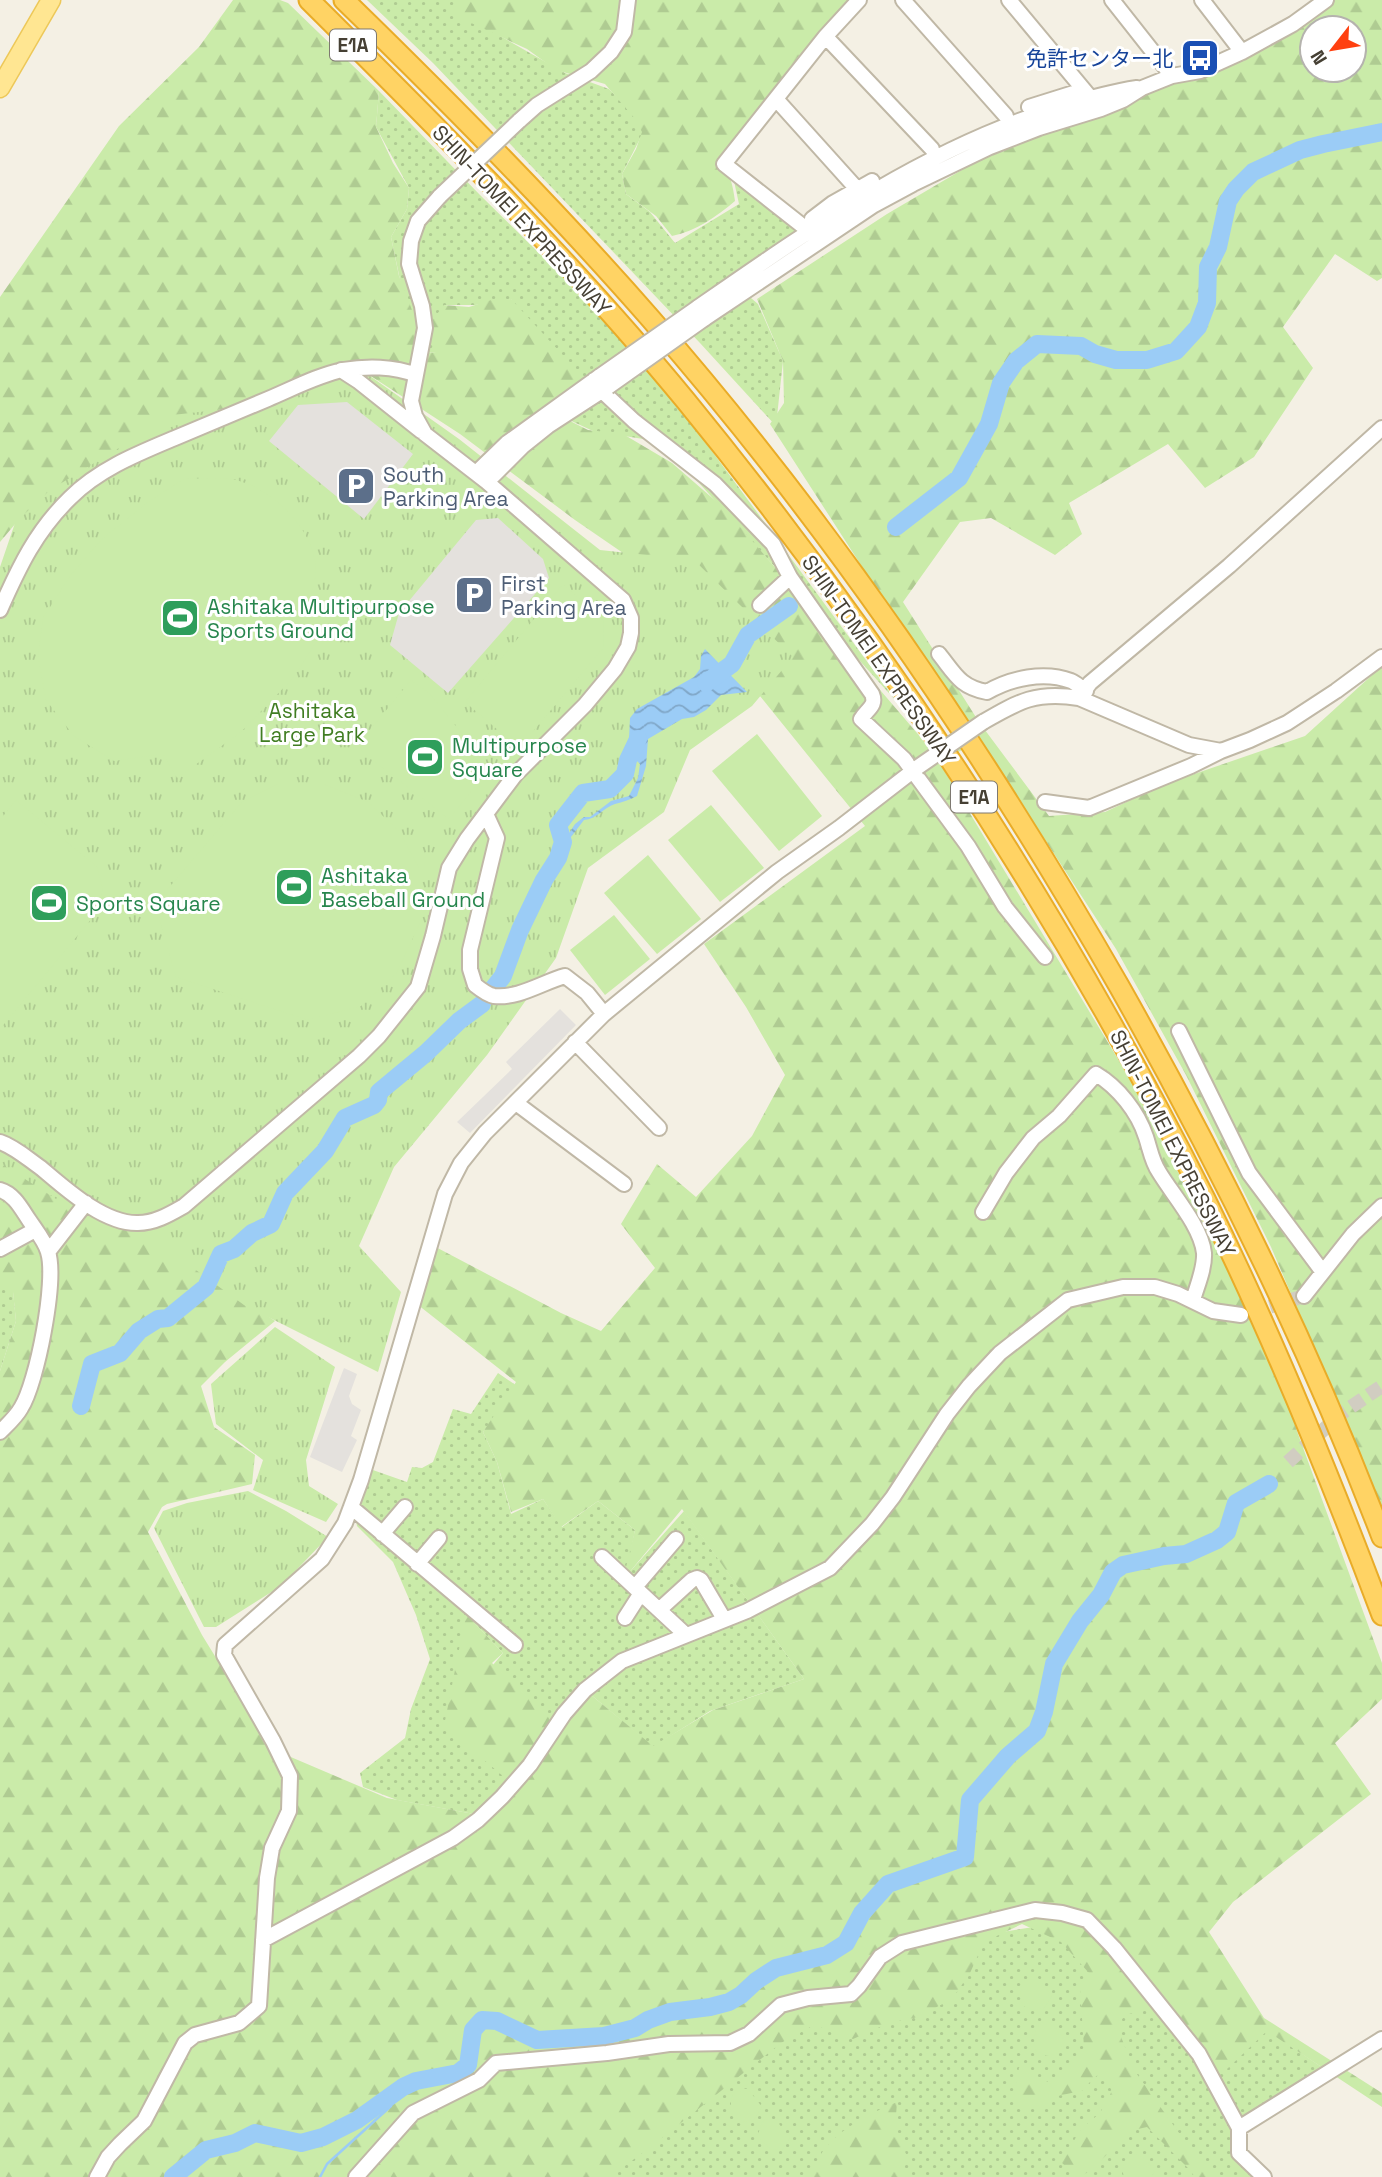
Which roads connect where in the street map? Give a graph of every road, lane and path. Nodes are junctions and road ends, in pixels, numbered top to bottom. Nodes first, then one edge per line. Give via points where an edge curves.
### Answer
1 (51, 0) edge
2 (344, 0) edge
3 (628, 0) edge
4 (859, 0) edge
5 (903, 0) edge
6 (1009, 0) edge
7 (1112, 0) edge
8 (1202, 0) edge
9 (1326, 0) edge
10 (309, 1) edge
11 (826, 37) junction
12 (1242, 52) junction
13 (1172, 76) junction
14 (0, 88) edge
15 (1142, 88) junction
16 (1087, 94) junction
17 (776, 99) junction
18 (1101, 109) junction
19 (1006, 116) junction
20 (932, 149) junction
21 (857, 189) junction
22 (806, 228) junction
23 (821, 240) junction
24 (700, 314) junction
25 (341, 370) junction
26 (416, 375) junction
27 (601, 383) junction
28 (1382, 428) edge
29 (425, 434) junction
30 (482, 477) junction
31 (790, 577) junction
32 (760, 605) dead end
33 (0, 610) edge
34 (939, 654) dead end
35 (1382, 657) edge
36 (1082, 694) junction
37 (1221, 751) junction
38 (915, 768) junction
39 (1045, 802) dead end
40 (486, 814) junction
41 (1045, 957) dead end
42 (604, 1014) junction
43 (1179, 1031) dead end
44 (576, 1042) junction
45 (516, 1103) junction
46 (660, 1128) dead end
47 (0, 1142) edge
48 (624, 1184) dead end
49 (0, 1190) edge
50 (86, 1203) junction
51 (1382, 1206) edge
52 (983, 1212) dead end
53 (35, 1230) junction
54 (0, 1249) edge
55 (48, 1252) junction
56 (1322, 1272) junction
57 (1304, 1296) tunnel mouth
58 (1193, 1300) junction
59 (1241, 1315) tunnel mouth
60 (0, 1432) edge
61 (351, 1507) junction
62 (405, 1507) dead end
63 (382, 1534) junction
64 (1382, 1537) edge
65 (439, 1538) dead end
66 (676, 1539) dead end
67 (603, 1557) dead end
68 (416, 1564) junction
69 (638, 1590) junction
70 (659, 1610) junction
71 (1382, 1615) edge
72 (625, 1618) dead end
73 (724, 1619) junction
74 (686, 1635) junction
75 (514, 1645) dead end
76 (263, 1940) junction
77 (1382, 2039) edge
78 (1239, 2128) junction
79 (97, 2177) edge
80 (356, 2177) edge
81 (1264, 2177) edge

1 - 14 main road
2 - 64 highway, SHIN-TOMEI EXPRESSWAY / E1A via 578,237 725,407 920,668 1086,929 1202,1138 1306,1354
3 - 26 street, bridge via 624,32 611,52 519,121 418,221 409,264 425,328
4 - 11 street
5 - 19 street
6 - 16 street
7 - 13 street
8 - 12 street
9 - 12 street
10 - 71 highway, SHIN-TOMEI EXPRESSWAY / E1A via 480,172 632,338 769,506 933,733 1113,1027 1207,1203 1290,1384
11 - 17 street
11 - 20 street
12 - 13 street via 1200,71
13 - 15 street
15 - 16 street
15 - 18 street
16 - 18 street
16 - 19 street via 1052,99
16 - 22 street via 964,144
17 - 21 street
17 - 22 street via 724,164
18 - 23 street via 990,147 874,205
19 - 20 street
20 - 21 street
21 - 22 street
22 - 23 street
22 - 24 street
23 - 24 street
24 - 27 street, bridge
25 - 26 street via 403,370
25 - 29 street
25 - 33 street via 100,473 71,497 35,538
26 - 29 street via 411,401
27 - 30 street via 507,443
27 - 31 street via 634,421 723,492 773,544
28 - 36 street
29 - 30 street
30 - 40 street via 623,600 631,618 628,647 615,669 515,775
31 - 32 street
31 - 38 street via 875,700 861,719
34 - 36 street via 964,685 977,690 987,692 1018,679 1046,677 1071,681
35 - 37 street via 1287,723
36 - 37 street via 1189,745
36 - 38 street, bridge via 1041,695 1012,704
37 - 39 street via 1089,808
38 - 41 street via 1004,907
38 - 42 street via 777,872
40 - 42 street via 497,838 470,950 475,985 493,996 506,995 565,976
40 - 50 street via 449,868 418,987 379,1036 184,1206 159,1219 138,1223 116,1219
42 - 44 street
43 - 56 street via 1249,1174
44 - 45 street
44 - 46 street
45 - 48 street
45 - 61 street via 461,1163 446,1194
47 - 50 street
49 - 53 street via 9,1193
50 - 55 street
51 - 56 street
52 - 58 street via 1034,1138 1096,1074 1110,1082 1134,1112 1158,1171 1193,1224 1203,1261
53 - 54 street
53 - 55 street
55 - 60 street via 50,1279 39,1362 22,1408
56 - 57 street
58 - 59 street via 1213,1311
58 - 73 street via 1155,1287 1123,1287 1068,1300 1000,1353 969,1386 894,1497 830,1568
61 - 63 street
61 - 76 street via 322,1559 225,1645 224,1655 290,1776 289,1811 272,1848 267,1878
62 - 63 street
63 - 68 street
65 - 68 street
66 - 69 street
67 - 69 street
68 - 75 street
69 - 70 street
69 - 72 street
70 - 73 street via 697,1578
70 - 74 street
73 - 74 street
74 - 76 street via 622,1661 585,1690 502,1797 453,1839
76 - 79 street via 259,2006 239,2023 195,2035 185,2043 144,2121 108,2157
77 - 78 street
78 - 80 street via 1199,2054 1114,1948 1087,1920 1035,1910 902,1943 880,1957 851,1994 781,2005 749,2034 730,2043 669,2044 496,2063 479,2080 413,2113
78 - 81 street via 1239,2152

